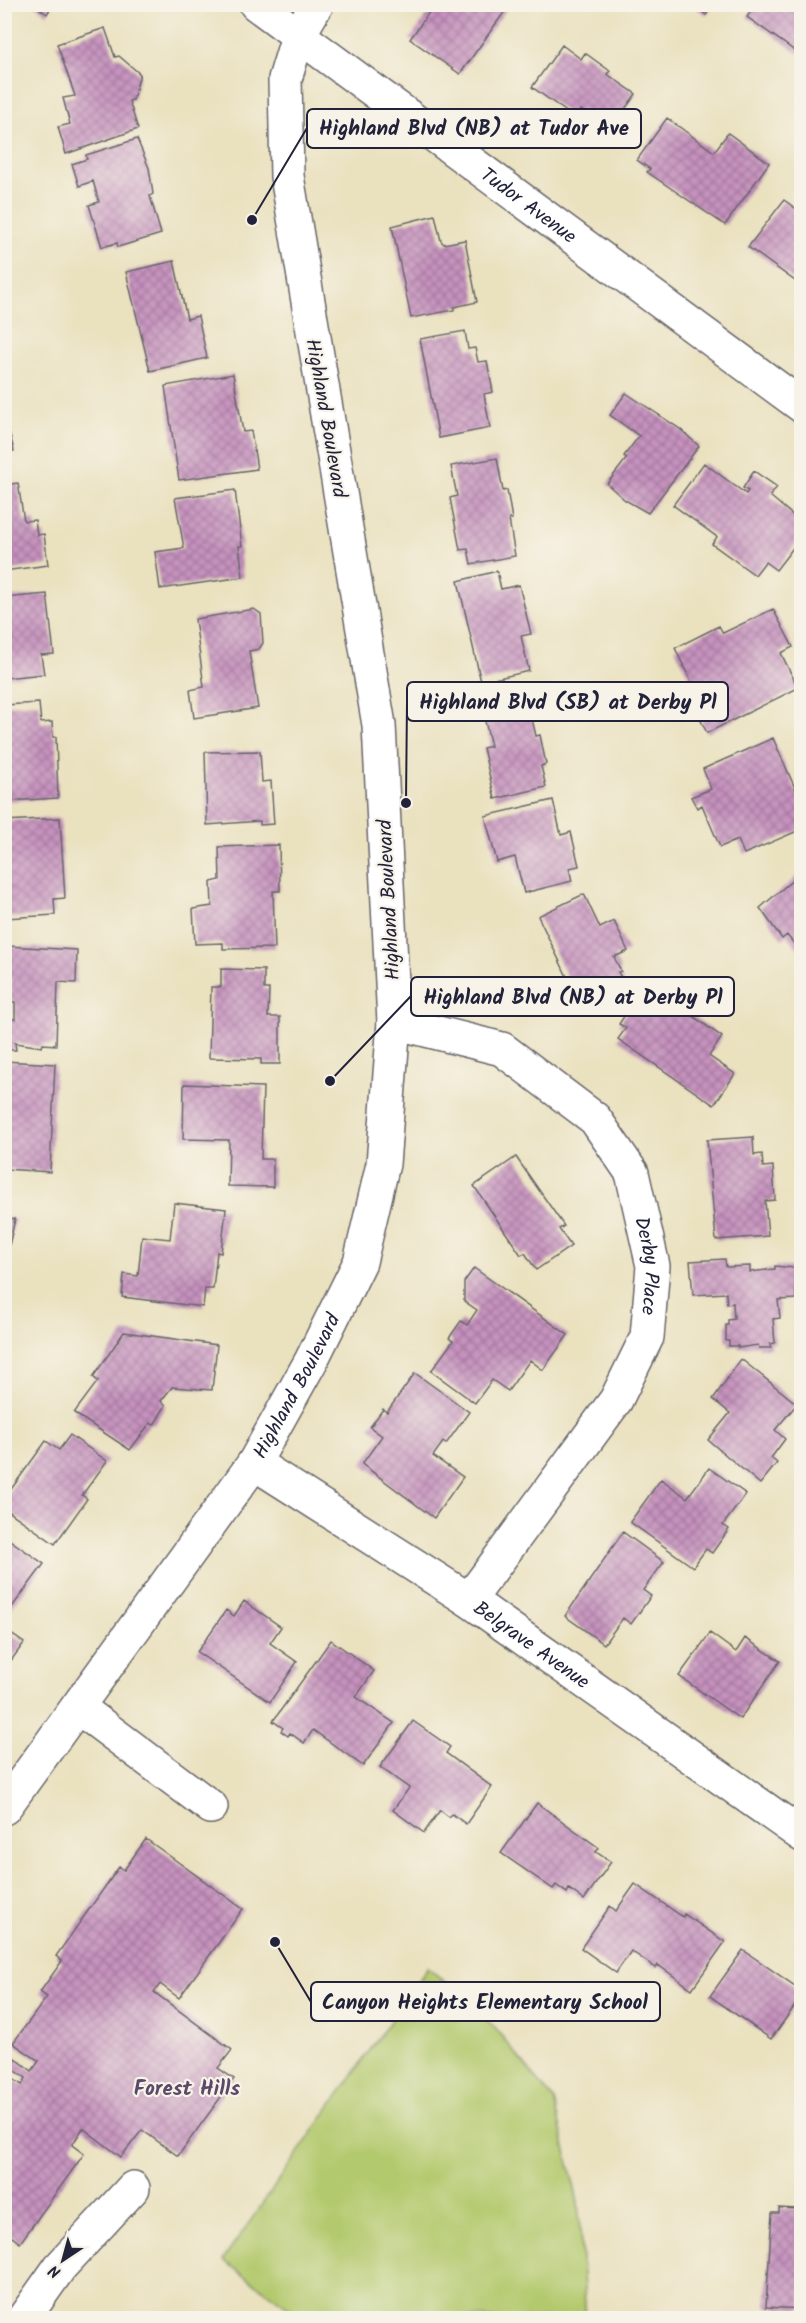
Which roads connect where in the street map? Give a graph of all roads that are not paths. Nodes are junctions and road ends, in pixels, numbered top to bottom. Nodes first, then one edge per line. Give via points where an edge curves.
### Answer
1 (256, 4) edge
2 (317, 4) edge
3 (298, 36) junction
4 (801, 406) edge
5 (394, 1022) junction
6 (254, 1463) junction
7 (469, 1600) junction
8 (79, 1708) junction
9 (211, 1807) dead end
10 (4, 1808) edge
11 (801, 1835) edge
12 (134, 2188) dead end
13 (24, 2319) edge

1 - 3 street, Tudor Avenue
2 - 3 street, Highland Boulevard
3 - 4 street, Tudor Avenue
3 - 5 street, Highland Boulevard via 285,79 287,176 379,725
5 - 6 street, Highland Boulevard via 383,1164 360,1262
5 - 7 street, Derby Place via 502,1049 595,1119 632,1173 653,1266 646,1337 616,1400
6 - 7 street, Belgrave Avenue
6 - 8 street, Highland Boulevard
7 - 11 street, Belgrave Avenue
8 - 9 street
8 - 10 street, Highland Boulevard
12 - 13 street via 60,2267

